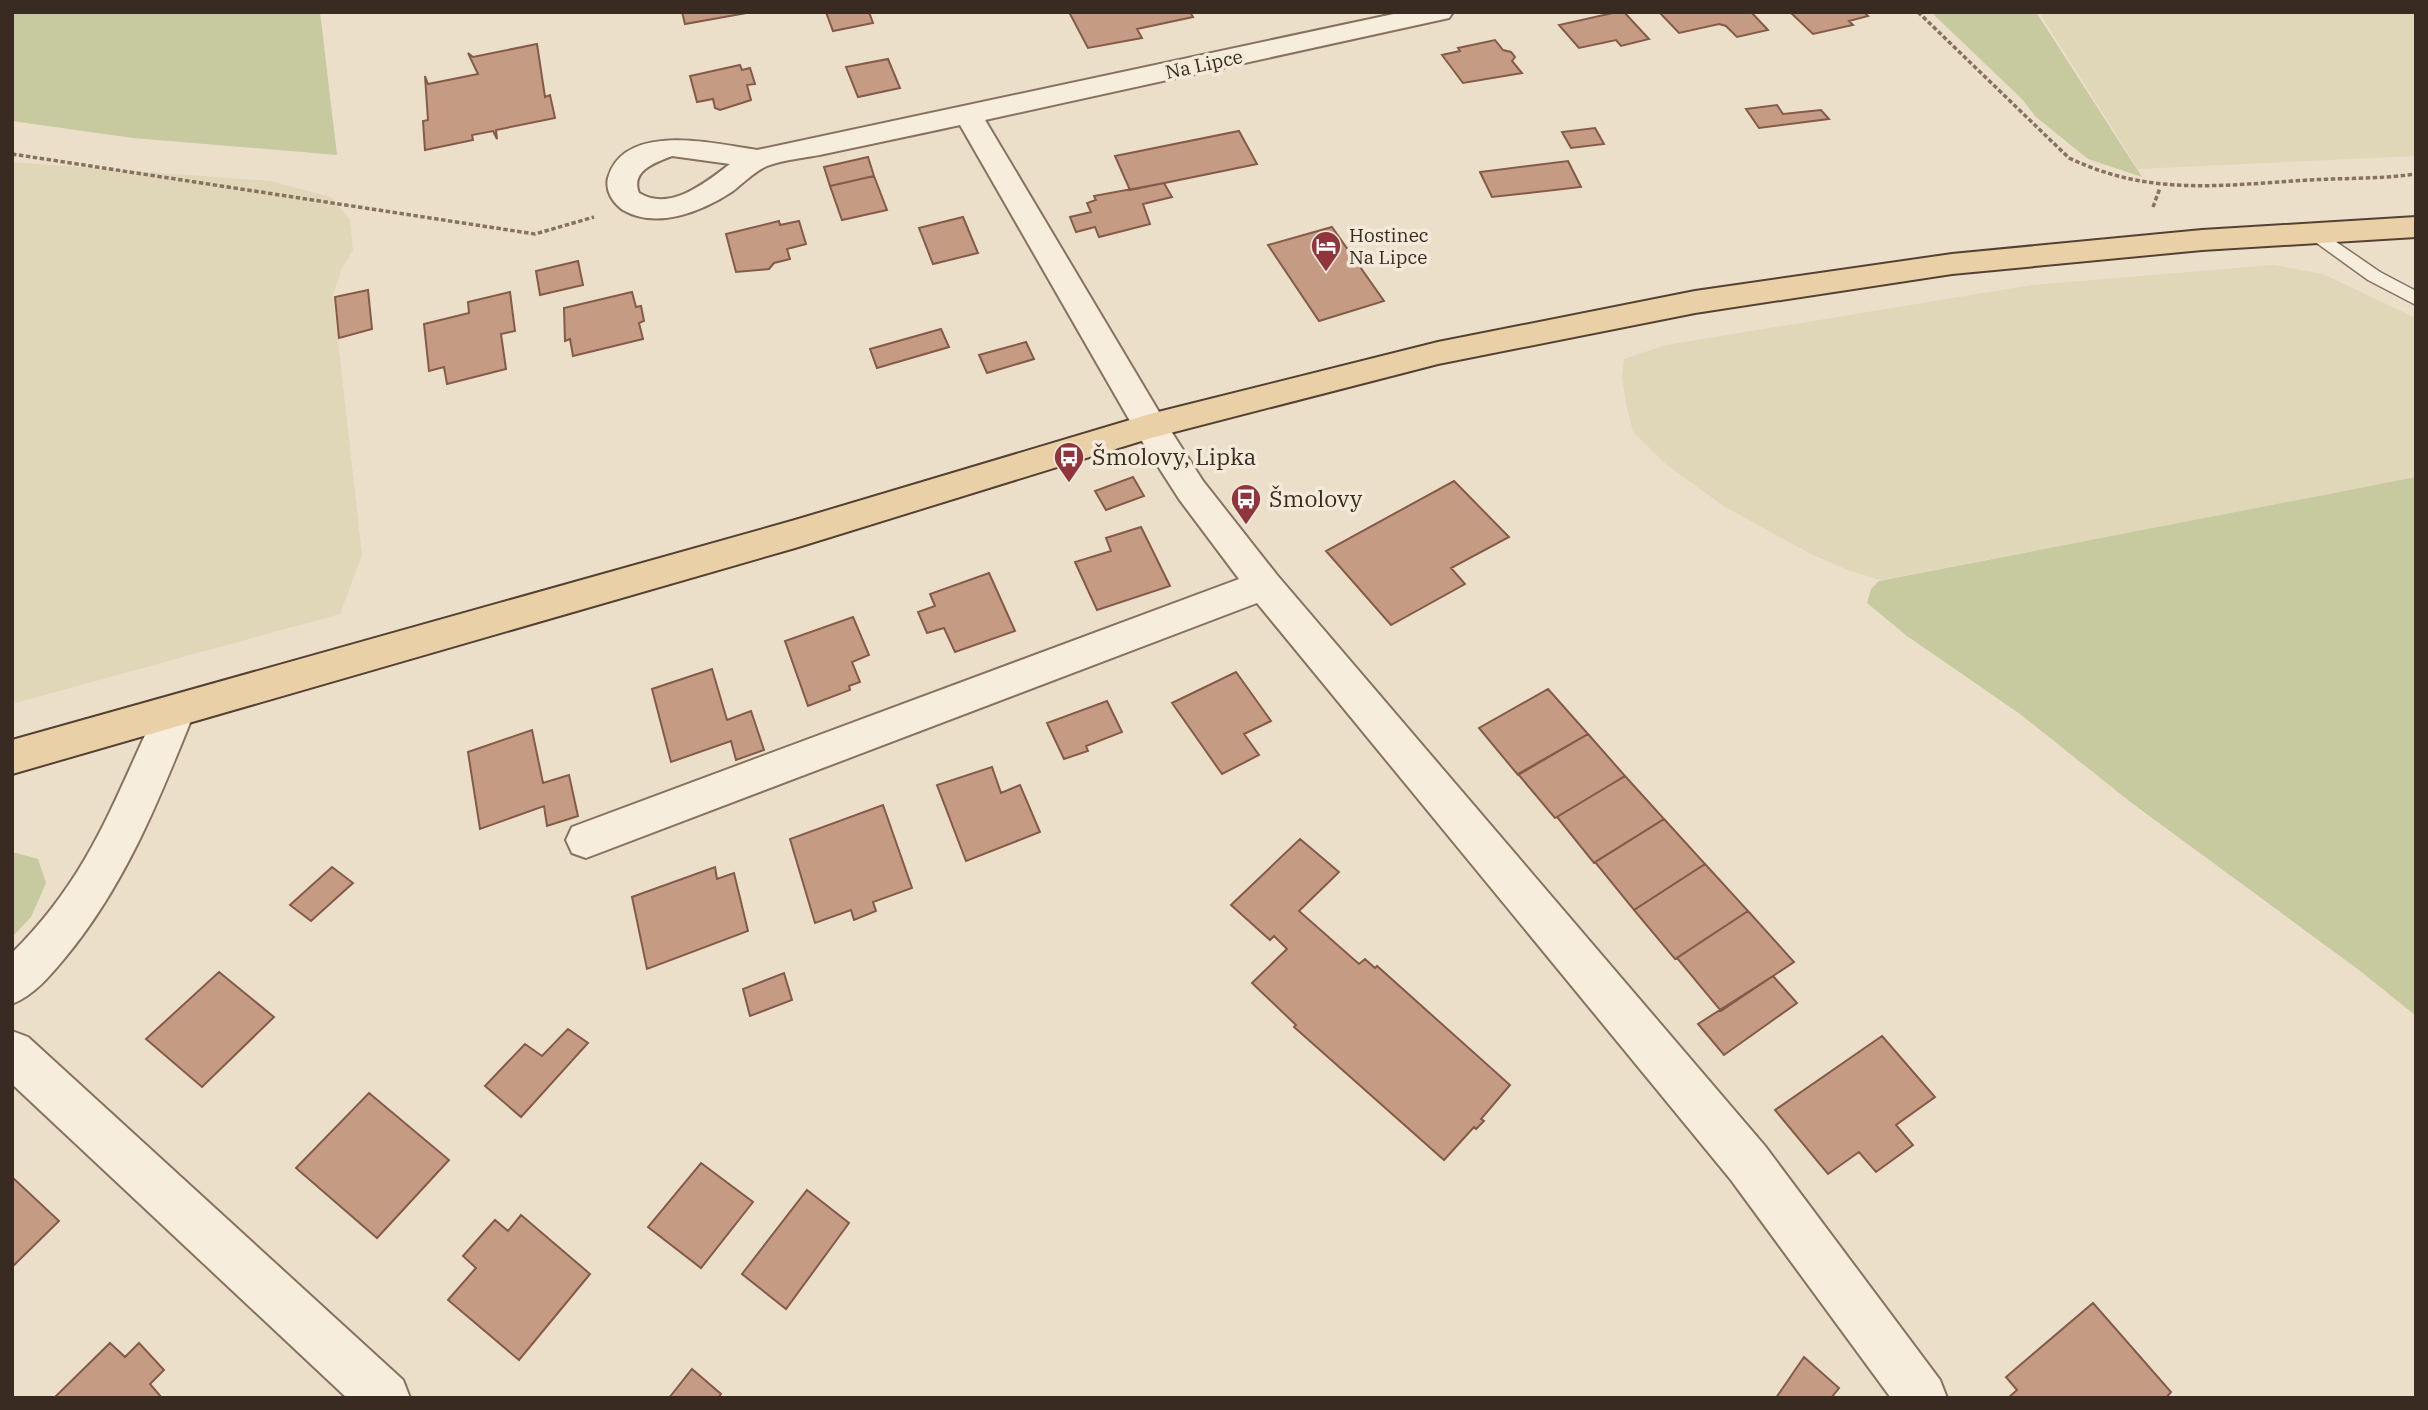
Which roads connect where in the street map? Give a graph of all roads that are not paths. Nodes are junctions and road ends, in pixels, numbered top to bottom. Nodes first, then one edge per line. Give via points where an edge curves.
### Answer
1 (1440, 12) edge
2 (968, 115) junction
3 (757, 159) junction
4 (2416, 227) edge
5 (2313, 232) junction
6 (2416, 299) edge
7 (1150, 426) junction
8 (1264, 585) junction
9 (175, 713) junction
10 (12, 757) edge
11 (586, 840) dead end
12 (12, 983) edge
13 (12, 1053) edge
14 (385, 1398) edge
15 (1923, 1398) edge

1 - 2 street, Na Lipce
2 - 3 street, Na Lipce
2 - 7 street
3 - 3 street, Na Lipce via 693,201 663,209 636,204 620,188 621,177 634,162 655,151 688,147
4 - 5 main road
5 - 6 lane via 2374,276
5 - 7 main road via 1939,265 1695,302 1438,353
7 - 8 street via 1191,490
7 - 9 main road
8 - 11 street
8 - 15 street via 1748,1163
9 - 10 main road
9 - 12 street via 125,833 92,893 59,936
13 - 14 street

